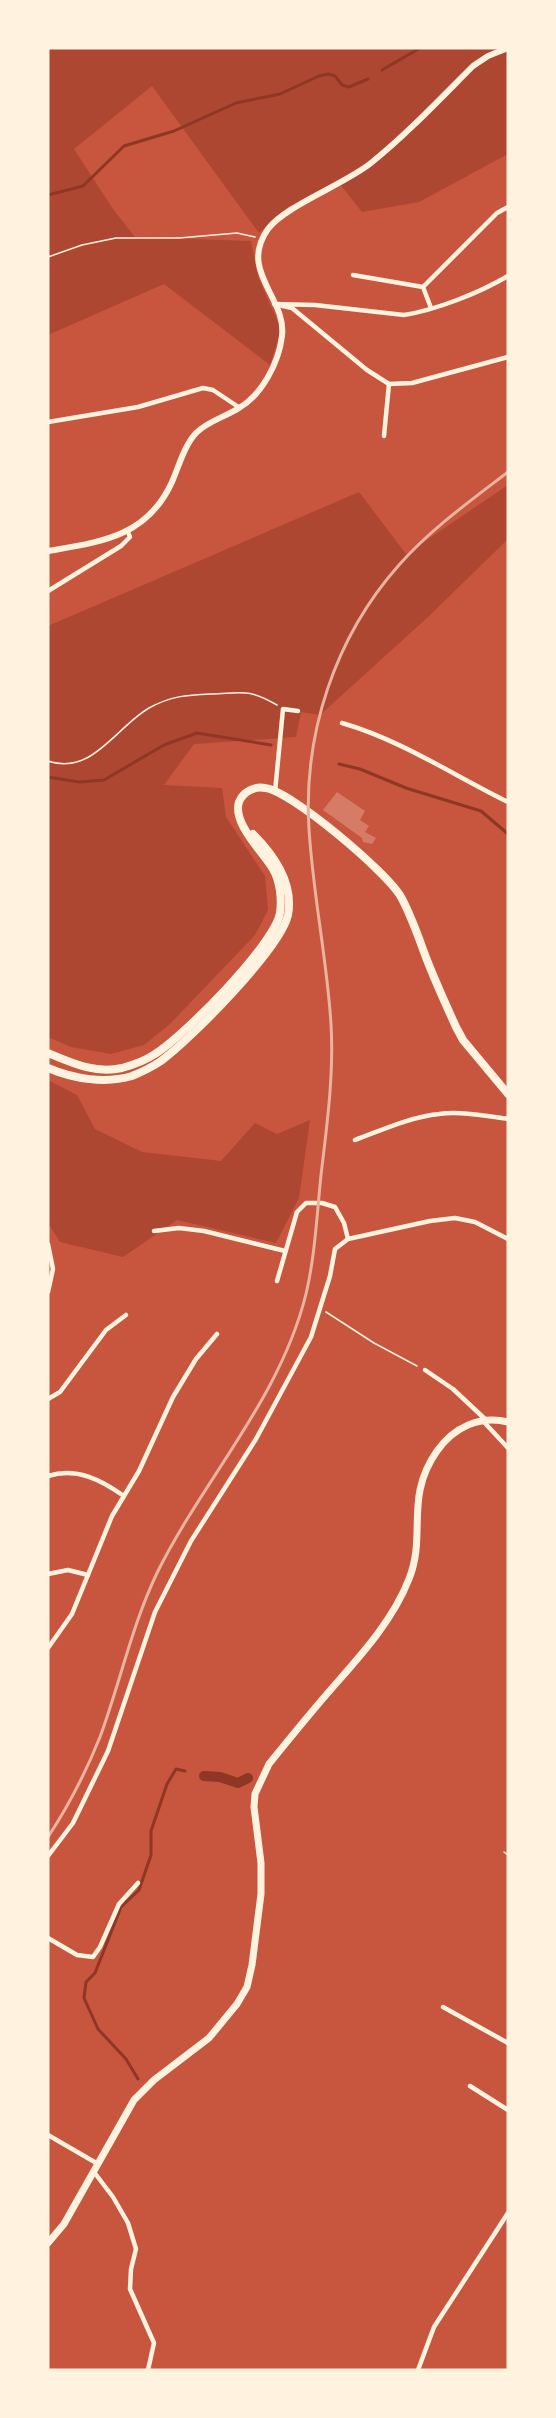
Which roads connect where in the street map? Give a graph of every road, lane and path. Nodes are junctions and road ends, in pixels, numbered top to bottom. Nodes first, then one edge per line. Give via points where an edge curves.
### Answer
1 (508, 48) edge
2 (508, 207) edge
3 (262, 238) junction
4 (48, 257) edge
5 (353, 275) dead end
6 (508, 276) edge
7 (423, 287) junction
8 (274, 304) junction
9 (431, 308) junction
10 (508, 357) edge
11 (389, 384) junction
12 (240, 408) junction
13 (48, 422) edge
14 (384, 436) dead end
15 (128, 532) junction
16 (48, 551) edge
17 (48, 591) edge
18 (283, 709) junction
19 (298, 711) dead end
20 (342, 723) dead end
21 (48, 761) edge
22 (275, 793) junction
23 (508, 802) edge
24 (48, 1053) edge
25 (50, 1069) edge
26 (508, 1094) edge
27 (508, 1119) edge
28 (355, 1140) dead end
29 (154, 1231) dead end
30 (348, 1239) junction
31 (508, 1239) edge
32 (48, 1244) edge
33 (285, 1251) junction
34 (277, 1281) dead end
35 (48, 1292) edge
36 (320, 1308) junction
37 (126, 1316) dead end
38 (217, 1334) dead end
39 (425, 1370) joint
40 (48, 1399) edge
41 (483, 1420) junction
42 (508, 1422) edge
43 (508, 1448) edge
44 (48, 1476) edge
45 (124, 1496) junction
46 (48, 1574) edge
47 (88, 1575) junction
48 (48, 1648) edge
49 (504, 1852) dead end
50 (508, 1855) edge
51 (48, 1856) edge
52 (138, 1883) dead end
53 (48, 1938) edge
54 (443, 2007) dead end
55 (508, 2043) edge
56 (470, 2086) dead end
57 (508, 2110) edge
58 (48, 2135) edge
59 (98, 2164) junction
60 (93, 2171) junction
61 (508, 2213) edge
62 (48, 2243) edge
63 (148, 2370) edge
64 (418, 2370) edge

1 - 3 street via 473,66 371,164 277,220
2 - 7 street via 497,213
3 - 4 path via 237,233 117,238
3 - 8 street via 259,263
5 - 7 street
6 - 9 street
7 - 9 street
8 - 9 street via 395,315
8 - 11 street via 292,308
8 - 12 street via 283,324 280,347 265,380
10 - 11 street via 412,383
11 - 14 street
12 - 13 street via 203,388 138,407
12 - 15 street via 195,434 165,496
15 - 16 street via 100,543
15 - 17 street via 130,537 121,546
18 - 19 street
18 - 21 path via 244,691 182,695 136,717 102,748 81,760 66,765
18 - 22 street
20 - 23 street via 388,741
22 - 24 main road via 256,788 249,790 239,803 241,822 274,870 280,897 278,924 258,953 175,1040 147,1059 101,1071
22 - 25 main road via 252,793 242,813 280,868 289,898 283,928 267,955 180,1045 148,1069 133,1076 101,1080
22 - 26 main road via 294,802 381,871 401,896 460,1033
27 - 28 street via 439,1113
29 - 33 street via 204,1231
30 - 31 street via 455,1218 475,1222
30 - 33 street via 335,1207 310,1202 297,1212
30 - 36 street via 335,1249
32 - 35 street via 53,1269
33 - 34 street
36 - 39 path
36 - 51 street via 306,1347 256,1439 191,1541 155,1612 108,1751 73,1823
37 - 40 street via 106,1330 60,1392
38 - 45 street via 181,1383
39 - 41 street via 453,1389
41 - 42 main road
41 - 43 street
41 - 59 main road via 468,1424 447,1439 424,1474 418,1492 412,1569 388,1618 268,1764 259,1781 254,1807 261,1894 252,1965 243,1995 202,2045 139,2093
44 - 45 street via 82,1474
45 - 47 street
46 - 47 street via 68,1570
47 - 48 street via 68,1622
49 - 50 path
52 - 53 street via 119,1904 93,1958 77,1955
54 - 55 street
56 - 57 street
58 - 59 street
59 - 60 main road
60 - 62 main road via 64,2224
60 - 63 street via 128,2223 136,2249 130,2289 154,2343
61 - 64 street via 434,2327

